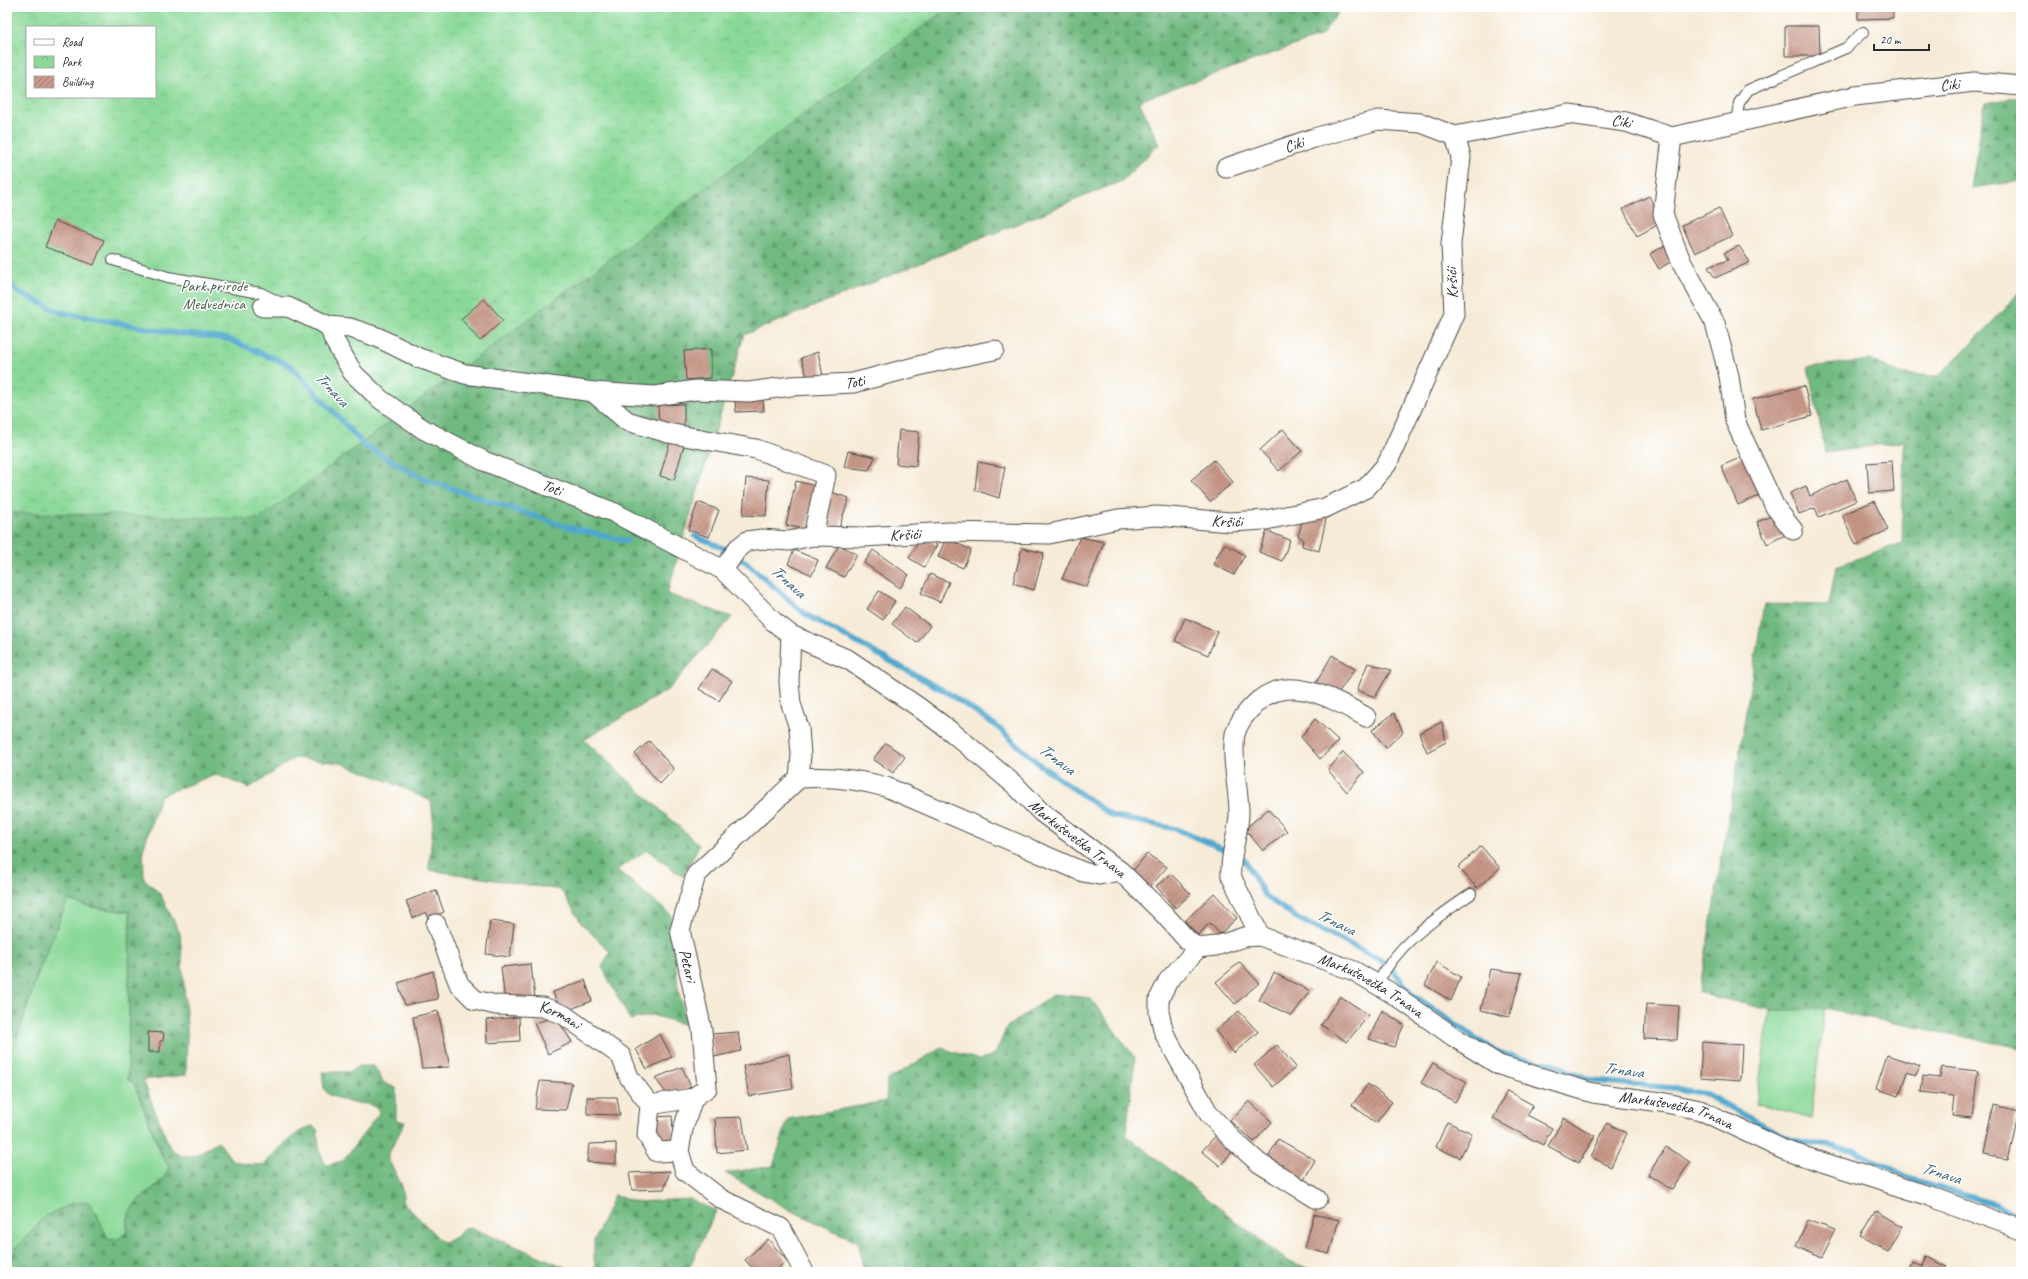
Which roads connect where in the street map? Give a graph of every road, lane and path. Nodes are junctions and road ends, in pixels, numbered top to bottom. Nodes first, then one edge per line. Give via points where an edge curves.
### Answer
1 (1863, 32) dead end
2 (2021, 86) edge
3 (1736, 123) junction
4 (1455, 136) junction
5 (1672, 138) junction
6 (1226, 168) dead end
7 (113, 260) dead end
8 (263, 307) dead end
9 (288, 307) junction
10 (329, 326) junction
11 (994, 350) dead end
12 (593, 392) junction
13 (1792, 530) dead end
14 (813, 536) junction
15 (731, 559) junction
16 (791, 635) junction
17 (1366, 717) dead end
18 (799, 778) junction
19 (1120, 871) junction
20 (1471, 894) dead end
21 (436, 924) dead end
22 (1260, 936) junction
23 (1198, 948) junction
24 (1380, 977) junction
25 (693, 1098) junction
26 (650, 1105) junction
27 (679, 1152) junction
28 (1317, 1199) dead end
29 (2021, 1230) edge
30 (804, 1272) edge

1 - 3 lane via 1846,48 1748,90 1739,103
2 - 3 street, Ciki via 1974,82 1855,96
3 - 5 street, Ciki
4 - 5 street, Ciki via 1569,114 1626,122
4 - 6 street, Ciki via 1421,123 1378,120 1314,138
4 - 14 street, Kršići via 1461,157 1450,244 1454,314 1387,464 1366,488 1325,508 1266,520 1230,522 1157,516 1118,518 1049,534 950,532 864,538
5 - 13 street via 1663,214 1681,261 1715,322 1729,376 1735,422 1775,507
7 - 9 lane via 168,277 261,293
8 - 9 street, Toti
9 - 10 street, Toti
10 - 12 street, Toti via 350,328 377,337 419,358 465,374
10 - 15 street, Toti via 353,373 380,399 424,429 484,461
11 - 12 street, Toti via 853,383 791,386 750,392 696,390 655,396
12 - 14 street via 627,422 668,433 756,449 826,475
14 - 15 street, Kršići via 789,541 747,540
15 - 16 street, Toti via 773,621
16 - 18 street via 789,682 801,755
16 - 19 street, Markuševečka Trnava via 849,660 918,706 1016,786 1041,812
17 - 22 street via 1302,689 1274,690 1258,700 1240,720 1235,734 1239,811 1232,851 1231,876
18 - 19 street via 822,776 860,780 886,787 1083,872 1099,875
18 - 25 street, Petari via 696,875 680,930 702,1030 707,1088
19 - 23 street, Markuševečka Trnava via 1188,941
20 - 24 lane via 1428,924 1391,960
21 - 26 street, Kormani via 459,984 475,1000 496,1005 543,1007 564,1015 621,1056 629,1077
22 - 23 street, Markuševečka Trnava via 1244,937 1216,946
22 - 24 street, Markuševečka Trnava via 1354,971
23 - 28 street via 1168,981 1159,999 1164,1033 1209,1114 1259,1163
24 - 29 street, Markuševečka Trnava via 1454,1037 1499,1065 1593,1094 1661,1102 1700,1110 1784,1150 1929,1196
25 - 26 street
25 - 27 street, Petari
26 - 27 street via 647,1135 657,1152
27 - 30 street, Petari via 685,1171 721,1199 781,1228

